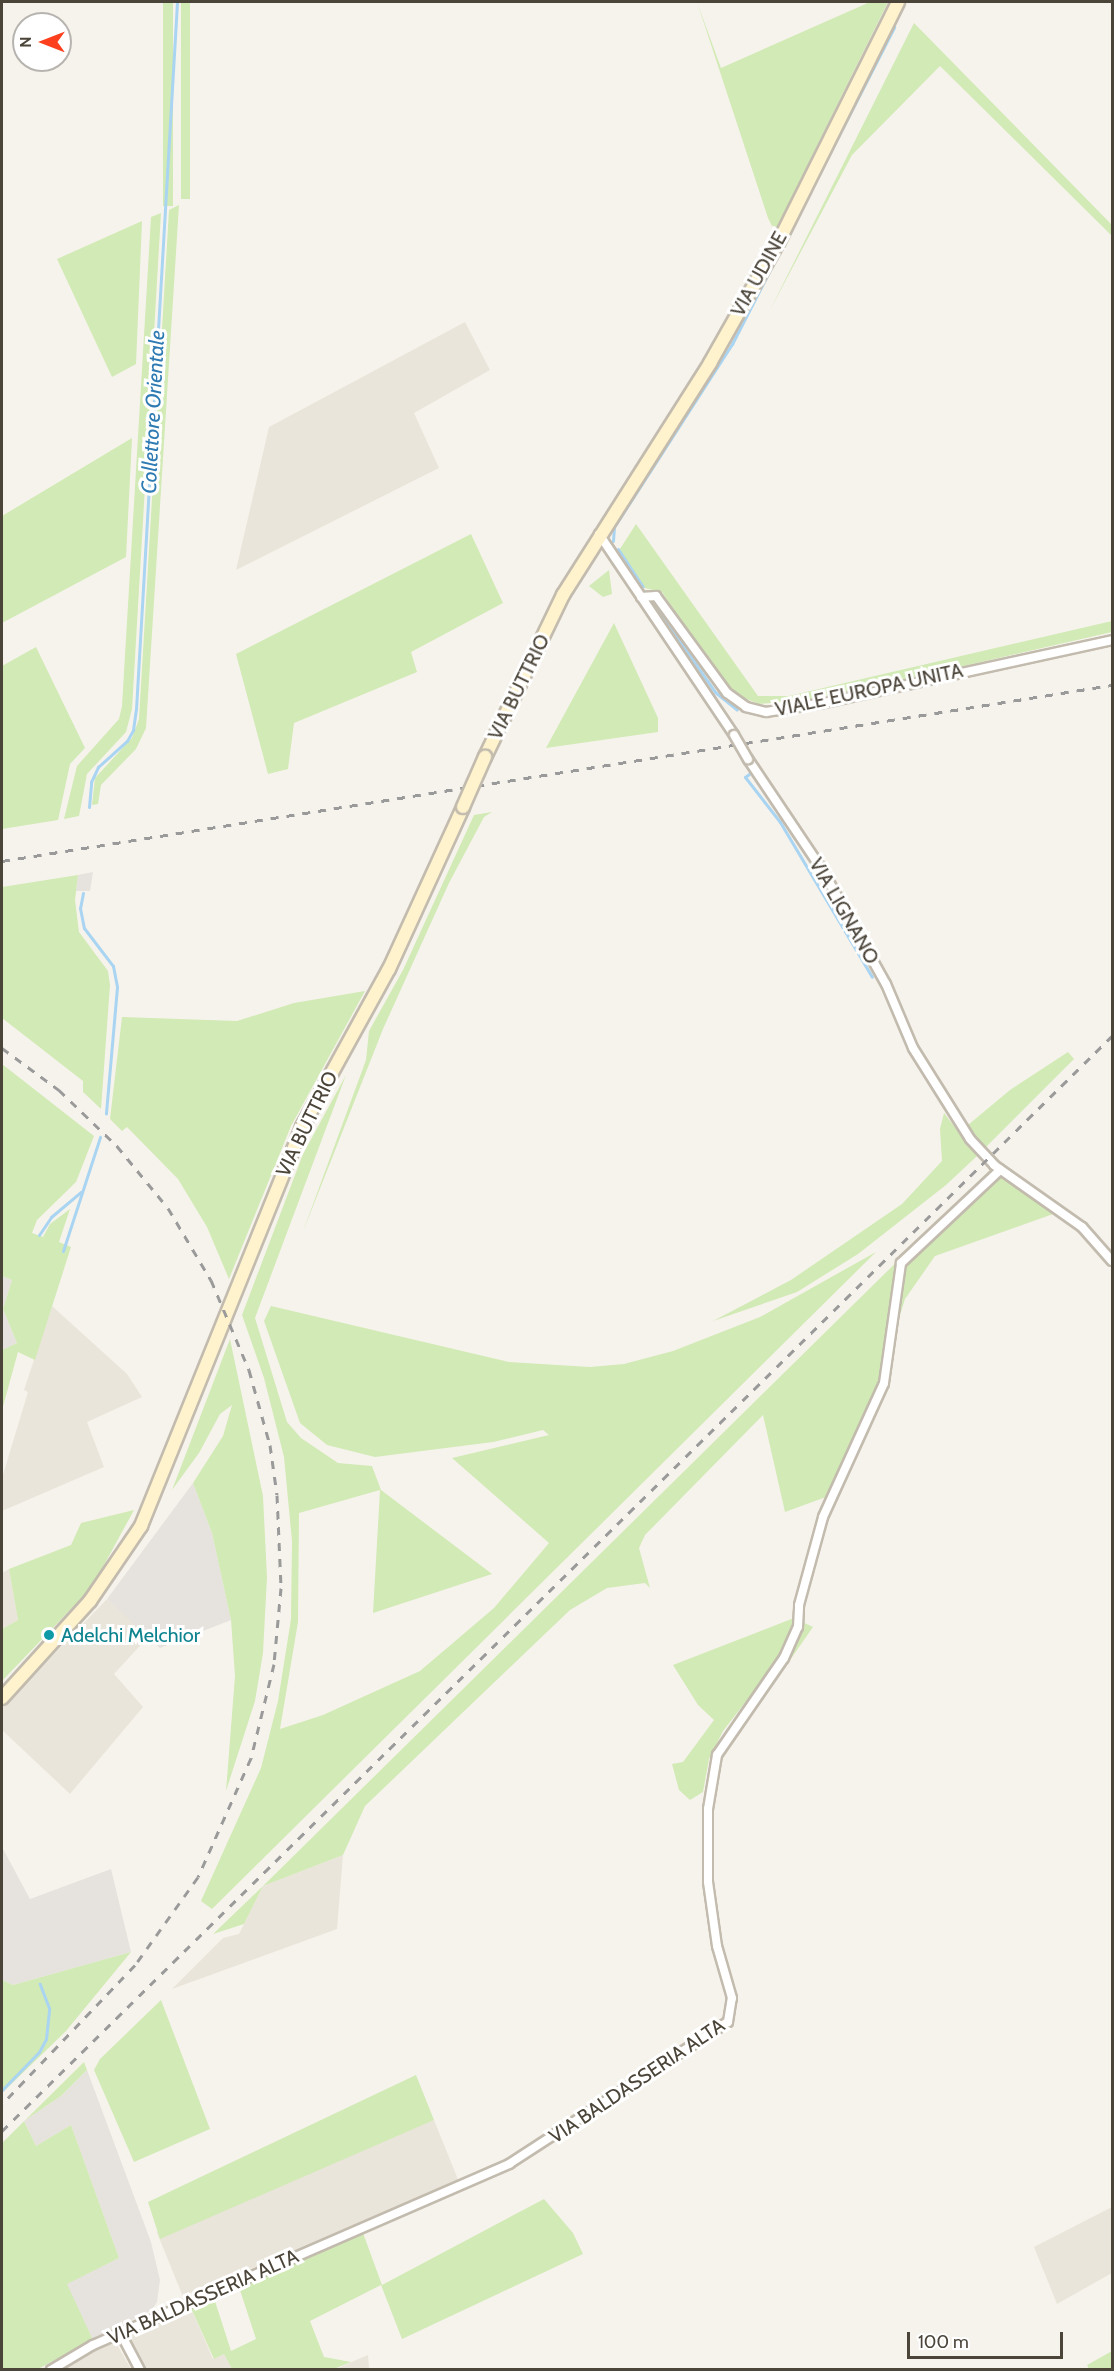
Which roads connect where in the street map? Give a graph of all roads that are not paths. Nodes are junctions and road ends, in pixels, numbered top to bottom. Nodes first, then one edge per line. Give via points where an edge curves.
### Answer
1 (898, 2) edge
2 (599, 534) junction
3 (641, 597) junction
4 (1113, 640) edge
5 (1000, 1170) junction
6 (1113, 1261) edge
7 (2, 1698) edge
8 (121, 2334) junction
9 (51, 2370) edge
10 (140, 2370) edge

1 - 2 street, VIA UDINE via 766,263 710,363
2 - 3 street, VIA LIGNANO
2 - 7 street, VIA BUTTRIO, bridge via 563,595 388,969 302,1127 141,1526 104,1583
3 - 4 street, VIALE EUROPA UNITA via 656,596 727,693 746,707 766,712
3 - 5 street, VIA LIGNANO, bridge via 823,871 888,988 902,1028 944,1099 976,1146
5 - 6 street, VIA LIGNANO via 1082,1227
5 - 8 street, VIA BALDASSERIA ALTA via 901,1263 884,1383 824,1517 799,1605 798,1627 784,1658 717,1755 708,1809 708,1873 711,1916 732,1998 728,2022 509,2164
8 - 9 street, VIA BALDASSERIA ALTA
8 - 10 street

